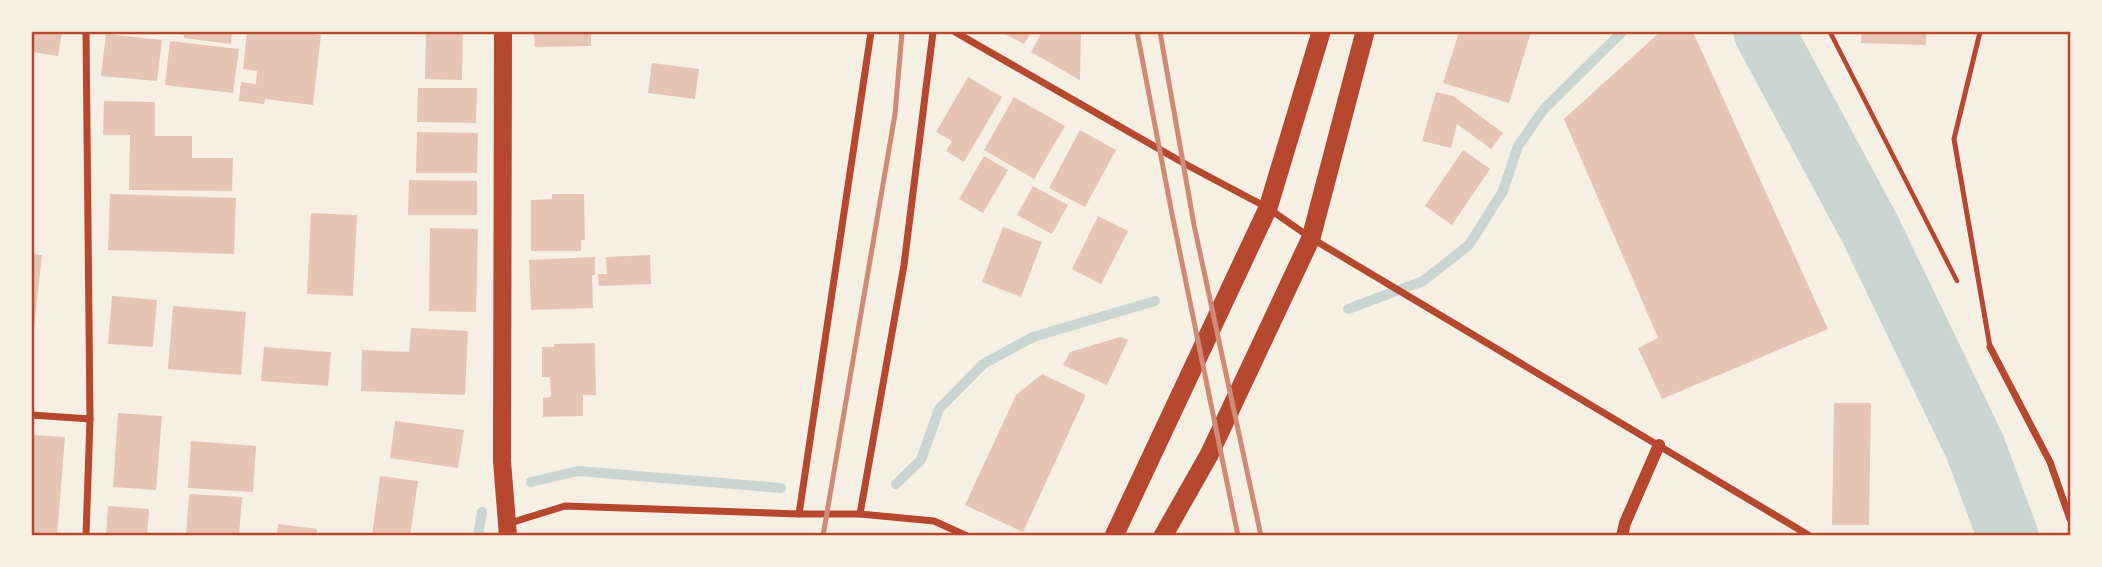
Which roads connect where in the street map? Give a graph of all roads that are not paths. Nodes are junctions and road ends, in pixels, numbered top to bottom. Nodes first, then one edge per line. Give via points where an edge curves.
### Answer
1 (86, 32) edge
2 (503, 32) edge
3 (871, 32) edge
4 (933, 32) edge
5 (955, 32) edge
6 (1321, 32) edge
7 (1365, 32) edge
8 (1980, 32) edge
9 (1268, 208) junction
10 (1311, 238) junction
11 (1990, 347) joint
12 (32, 415) edge
13 (90, 419) junction
14 (1659, 445) junction
15 (799, 514) junction
16 (860, 514) junction
17 (2070, 519) edge
18 (507, 530) edge
19 (86, 536) edge
20 (967, 536) edge
21 (1114, 536) edge
22 (1163, 536) edge
23 (1622, 536) edge
24 (1810, 536) edge

1 - 13 street
2 - 18 main road via 502,461
3 - 15 street
4 - 16 street via 904,265
5 - 9 street
6 - 9 highway
7 - 10 highway
8 - 11 lane via 1954,139
9 - 10 street
9 - 21 highway
10 - 14 street
10 - 22 highway via 1209,455
11 - 17 street via 2050,462
12 - 13 street
13 - 19 street
14 - 23 street
14 - 24 street
15 - 16 street
15 - 18 street via 565,506
16 - 20 street via 934,521

